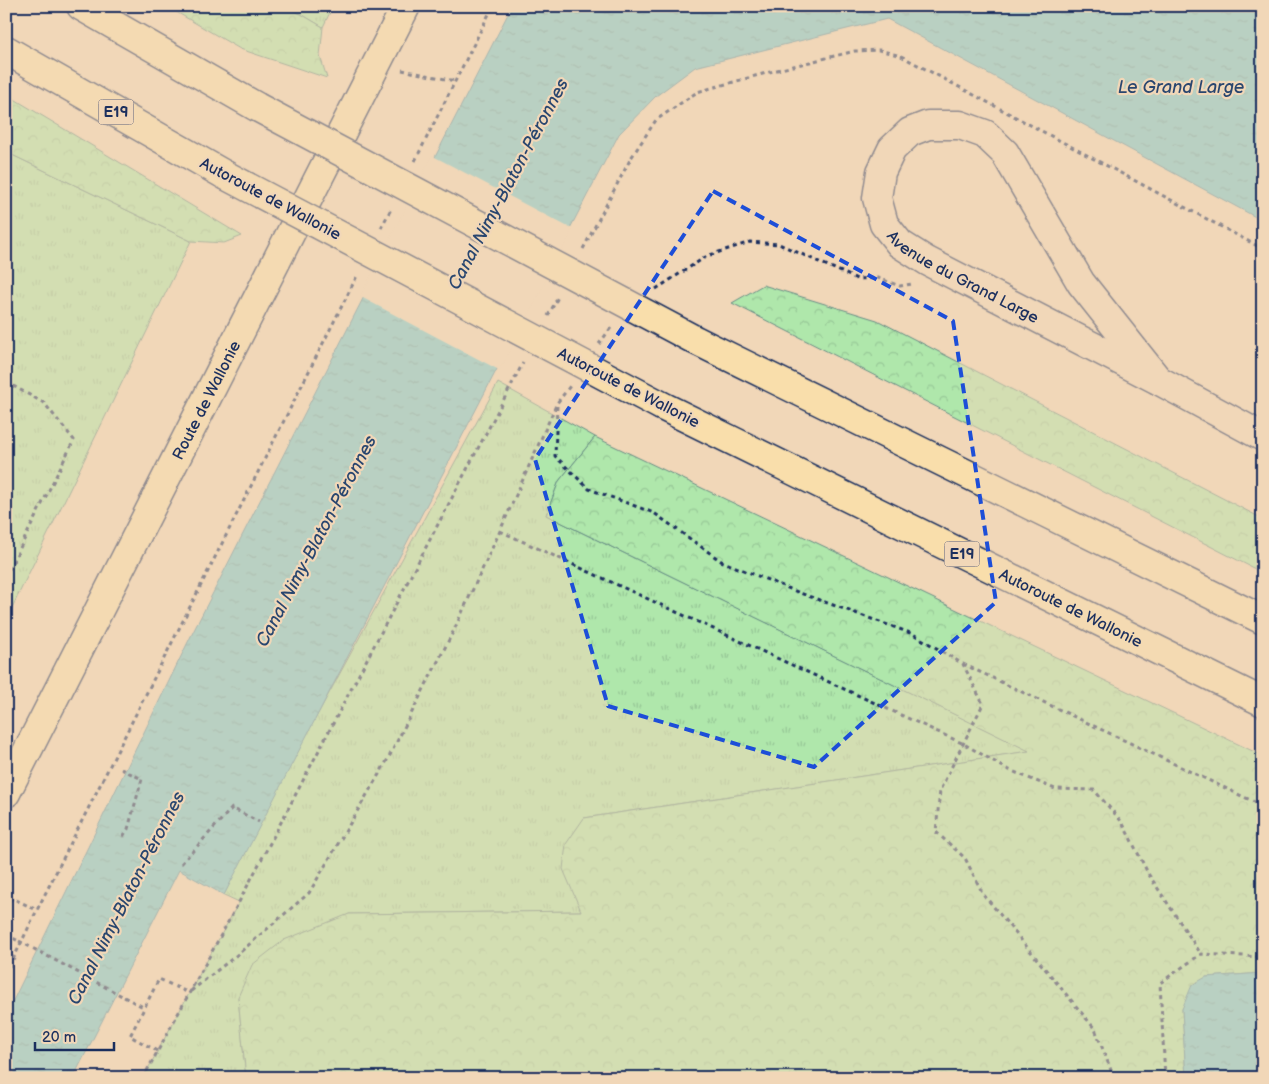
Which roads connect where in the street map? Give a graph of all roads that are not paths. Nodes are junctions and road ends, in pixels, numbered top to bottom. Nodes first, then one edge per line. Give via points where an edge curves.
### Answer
1 (81, 6) edge
2 (406, 6) edge
3 (6, 50) edge
4 (1158, 380) junction
5 (1263, 437) edge
6 (1263, 620) edge
7 (1263, 702) edge
8 (6, 793) edge

1 - 6 main road, bridge via 257,108 695,340
2 - 8 main road, Route de Wallonie
3 - 7 main road, Autoroute de Wallonie / E19, bridge via 225,175 662,406
4 - 4 street, Avenue du Grand Large via 900,244 884,224 877,198 881,172 892,149 910,132 928,125 960,125 985,134 1005,153 1081,283
4 - 5 street, Avenue du Grand Large

